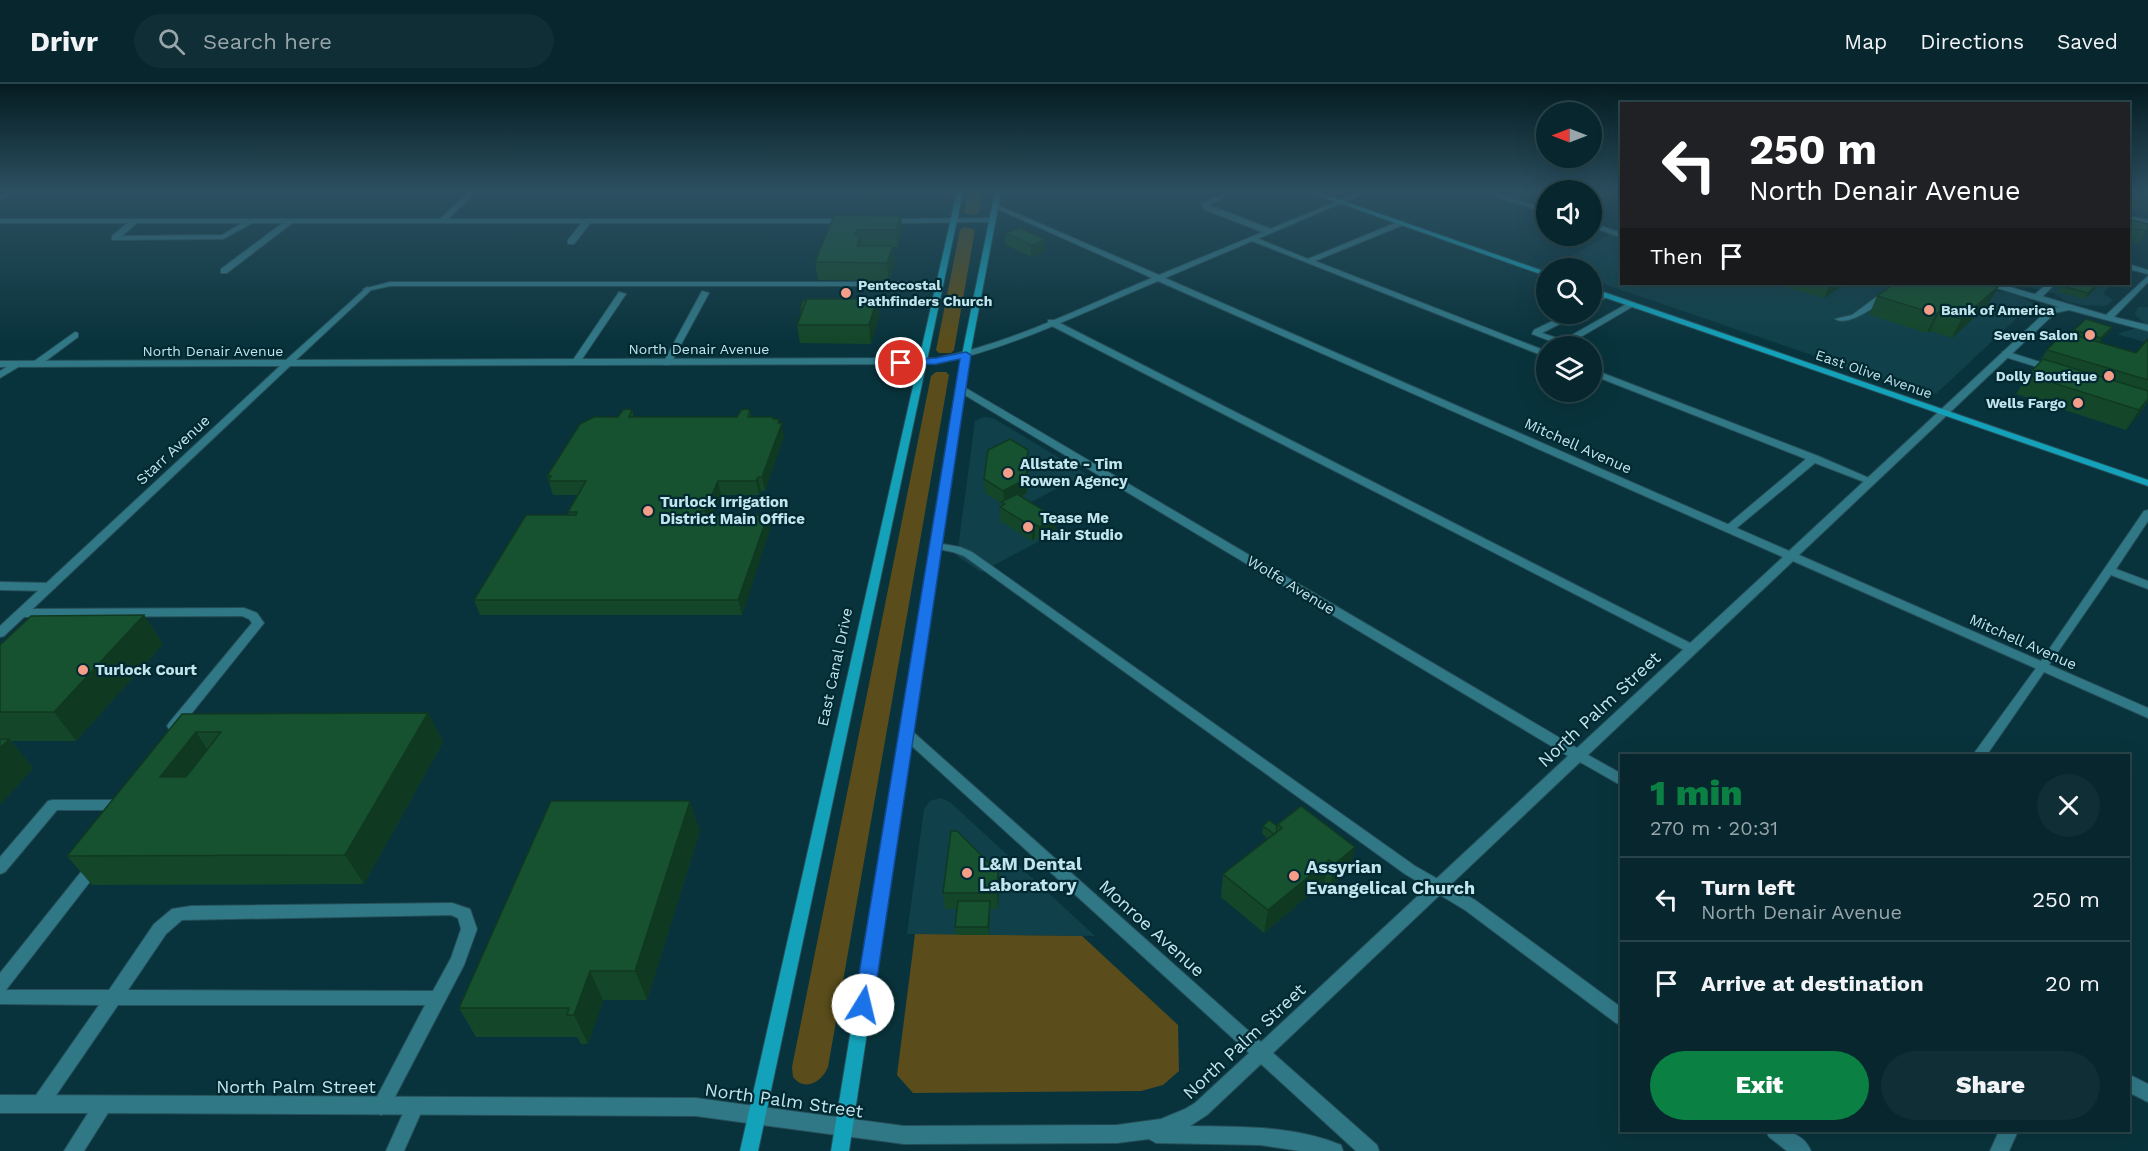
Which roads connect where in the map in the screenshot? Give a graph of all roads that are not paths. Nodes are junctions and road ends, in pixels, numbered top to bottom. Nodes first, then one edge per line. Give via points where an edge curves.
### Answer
1 (263, 242) edge
2 (948, 242) edge
3 (987, 242) edge
4 (1078, 242) edge
5 (1244, 242) edge
6 (1258, 242) edge
7 (1355, 242) edge
8 (1454, 242) edge
9 (1308, 261) junction
10 (2130, 267) edge
11 (224, 271) dead end
12 (1536, 271) edge
13 (2148, 272) edge
14 (1159, 277) junction
15 (2148, 278) edge
16 (939, 284) junction
17 (1885, 285) edge
18 (1897, 285) edge
19 (1997, 285) edge
20 (2050, 285) edge
21 (705, 293) dead end
22 (1602, 293) edge
23 (622, 294) dead end
24 (1607, 295) junction
25 (2038, 296) junction
26 (1602, 298) edge
27 (1633, 304) junction
28 (2069, 308) junction
29 (2109, 317) junction
30 (1051, 322) junction
31 (1602, 322) edge
32 (1553, 324) edge
33 (1598, 324) edge
34 (2148, 328) edge
35 (75, 335) dead end
36 (1536, 350) edge
37 (2005, 354) junction
38 (966, 355) junction
39 (922, 362) junction
40 (575, 363) junction
41 (667, 363) junction
42 (0, 364) edge
43 (17, 364) junction
44 (36, 364) junction
45 (287, 364) junction
46 (2063, 373) edge
47 (0, 375) edge
48 (1602, 376) edge
49 (962, 389) junction
50 (1944, 412) junction
51 (1814, 458) junction
52 (1871, 481) junction
53 (2148, 483) edge
54 (2148, 513) edge
55 (1729, 529) junction
56 (937, 546) junction
57 (1791, 556) junction
58 (2108, 570) junction
59 (2148, 585) edge
60 (0, 586) edge
61 (50, 587) junction
62 (21, 613) junction
63 (0, 633) edge
64 (1692, 649) junction
65 (2043, 667) junction
66 (2148, 713) edge
67 (168, 732) edge
68 (907, 734) junction
69 (1980, 754) edge
70 (1579, 756) junction
71 (1620, 780) edge
72 (141, 805) edge
73 (106, 850) edge
74 (0, 868) edge
75 (1439, 887) junction
76 (0, 985) edge
77 (114, 996) junction
78 (0, 997) edge
79 (438, 998) junction
80 (1620, 1016) edge
81 (1261, 1053) junction
82 (2130, 1083) edge
83 (2148, 1094) edge
84 (0, 1104) edge
85 (40, 1104) junction
86 (104, 1104) junction
87 (381, 1106) junction
88 (415, 1106) junction
89 (757, 1115) junction
90 (844, 1127) junction
91 (1776, 1132) edge
92 (2008, 1132) edge
93 (1139, 1133) junction
94 (73, 1151) edge
95 (395, 1151) edge
96 (749, 1151) edge
97 (840, 1151) edge
98 (1334, 1151) edge
99 (1370, 1151) edge
100 (1802, 1151) edge
101 (1999, 1151) edge

1 - 11 street
2 - 16 main road, East Canal Drive
3 - 38 main road
4 - 14 street, Mitchell Avenue
5 - 14 street, North Denair Avenue
6 - 9 street
7 - 9 street
8 - 12 main road
9 - 36 street
10 - 13 street
14 - 30 street, North Denair Avenue
14 - 55 street, Mitchell Avenue
15 - 29 street
16 - 39 main road, East Canal Drive
16 - 45 street, Starr Avenue via 390,284 367,289
17 - 18 street via 1839,319 1854,317
19 - 25 street
20 - 25 street
21 - 41 street
22 - 24 main road, East Olive Avenue
23 - 40 street
24 - 26 street
24 - 27 main road, East Olive Avenue
25 - 28 street
27 - 31 street
27 - 50 main road, East Olive Avenue
28 - 29 street
28 - 37 street, North Palm Street via 2052,311
29 - 34 street
30 - 38 street, North Denair Avenue
30 - 64 street
32 - 33 street via 1536,334 1564,343
35 - 44 street
37 - 46 street
37 - 50 street, North Palm Street
38 - 39 street, North Denair Avenue
38 - 49 main road
39 - 41 street, North Denair Avenue
39 - 89 main road, East Canal Drive
40 - 41 street, North Denair Avenue
40 - 45 street, North Denair Avenue
42 - 43 street, North Denair Avenue
43 - 44 street, North Denair Avenue
43 - 47 street
44 - 45 street, North Denair Avenue
45 - 61 street, Starr Avenue
48 - 51 street
49 - 56 main road
49 - 70 street, Wolfe Avenue
50 - 52 street, North Palm Street
50 - 53 main road, East Olive Avenue
51 - 52 street
51 - 55 street
52 - 57 street, North Palm Street
54 - 58 street
55 - 57 street, Mitchell Avenue
56 - 68 main road
56 - 75 street via 968,554
57 - 64 street, North Palm Street
57 - 65 street, Mitchell Avenue
58 - 59 street
58 - 65 street
60 - 61 street
61 - 62 street, Starr Avenue
62 - 63 street, Starr Avenue
62 - 67 street via 244,612 253,616 258,623
64 - 70 street, North Palm Street
65 - 66 street, Mitchell Avenue
65 - 69 street
68 - 81 street, Monroe Avenue
68 - 90 main road
70 - 71 street, Wolfe Avenue
70 - 75 street, North Palm Street
72 - 74 street via 53,805
73 - 76 street
75 - 80 street via 1470,905
75 - 81 street, North Palm Street
77 - 78 street
77 - 79 street
77 - 79 street via 160,929 178,914 452,909 464,914 469,929
77 - 85 street
79 - 87 street
81 - 93 street, North Palm Street via 1193,1115 1173,1125
81 - 99 street, Monroe Avenue
82 - 83 street
84 - 85 street, North Palm Street
85 - 86 street, North Palm Street
86 - 87 street, North Palm Street
86 - 94 street
87 - 88 street, North Palm Street
88 - 89 street, North Palm Street via 696,1107
88 - 95 street
89 - 90 street, North Palm Street
89 - 96 main road, East Canal Drive
90 - 93 street, North Palm Street via 904,1135
90 - 97 main road
91 - 100 street
92 - 101 street
93 - 98 street via 1260,1136

